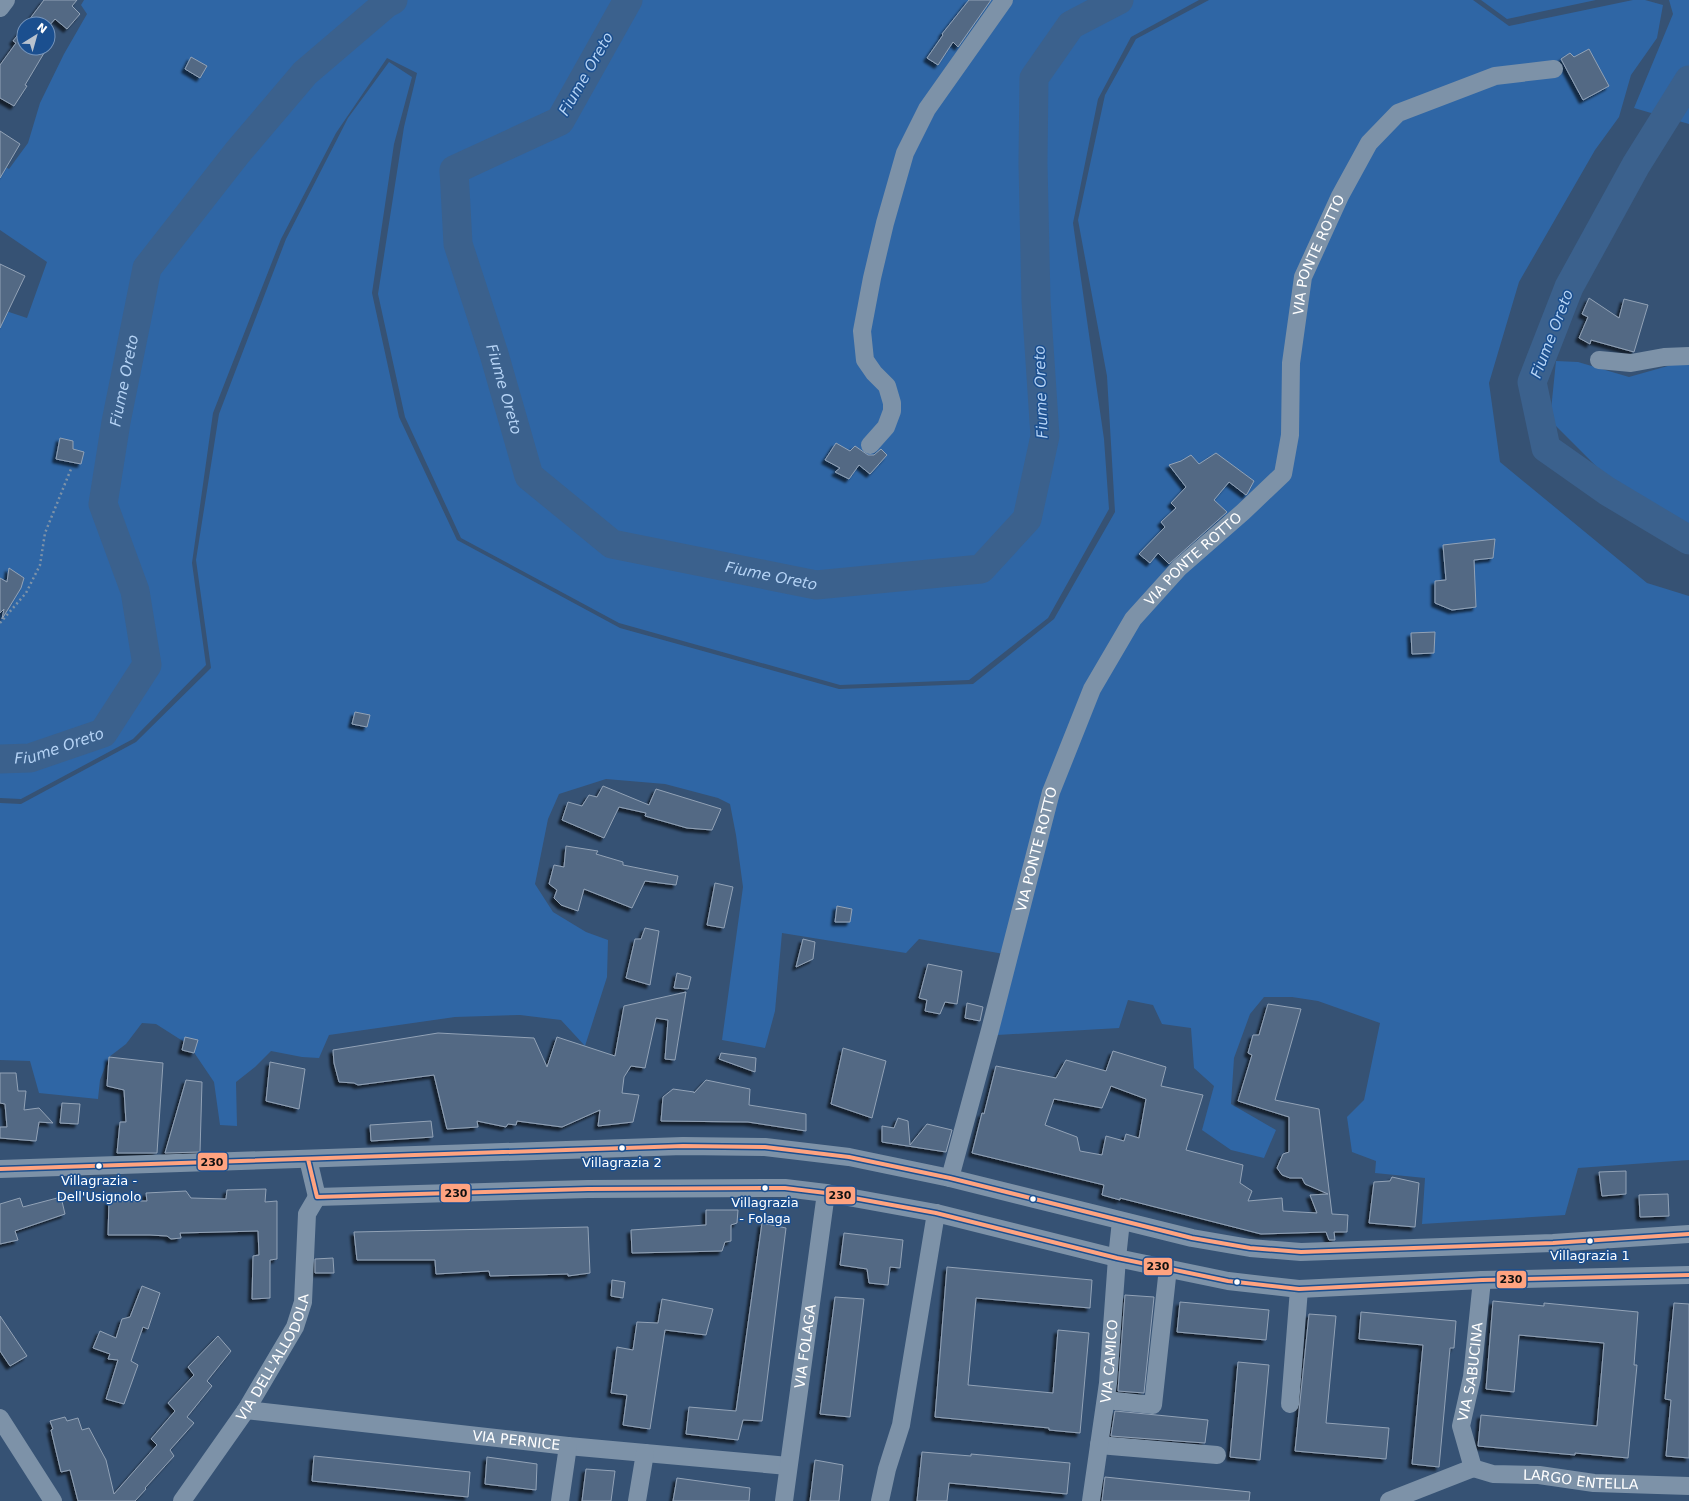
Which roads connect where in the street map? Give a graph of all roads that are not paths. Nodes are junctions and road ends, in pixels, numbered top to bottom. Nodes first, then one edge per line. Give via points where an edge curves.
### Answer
1 (6, 0) edge
2 (1004, 0) edge
3 (0, 8) edge
4 (1554, 69) dead end
5 (1689, 356) edge
6 (1599, 360) dead end
7 (870, 445) dead end
8 (308, 1159) junction
9 (0, 1169) edge
10 (950, 1178) junction
11 (826, 1193) junction
12 (317, 1197) junction
13 (936, 1213) junction
14 (1121, 1221) junction
15 (1689, 1234) edge
16 (1117, 1258) junction
17 (1168, 1268) junction
18 (1689, 1274) edge
19 (1482, 1280) junction
20 (1299, 1289) junction
21 (1106, 1400) junction
22 (1290, 1404) dead end
23 (246, 1410) junction
24 (0, 1418) edge
25 (1099, 1445) junction
26 (568, 1446) junction
27 (645, 1453) junction
28 (1218, 1455) dead end
29 (788, 1466) junction
30 (1473, 1468) junction
31 (1689, 1486) edge
32 (53, 1501) edge
33 (182, 1501) edge
34 (560, 1501) edge
35 (637, 1501) edge
36 (784, 1501) edge
37 (880, 1501) edge
38 (1091, 1501) edge
39 (1389, 1501) edge

1 - 3 street
2 - 7 street via 927,109 905,153 885,223 862,331 865,360 887,386 892,403 886,427
4 - 10 street, VIA PONTE ROTTO via 1495,76 1398,113 1369,142 1340,196 1303,277 1291,363 1290,435 1283,474 1179,568 1133,619 1092,689 1051,792
5 - 6 street via 1664,357 1631,363
8 - 9 street
8 - 10 street via 683,1146 765,1147 849,1157
8 - 12 street
10 - 14 street
11 - 12 street via 785,1188 588,1189
11 - 13 street
11 - 29 street, VIA FOLAGA
12 - 23 street, VIA DELL'ALLODOLA via 307,1214 303,1302 295,1327
13 - 16 street
13 - 37 street via 901,1425
14 - 15 street via 1235,1246 1301,1252 1553,1243
14 - 16 street, VIA CAMICO
16 - 17 street
16 - 21 street, VIA CAMICO
17 - 20 street via 1228,1280
17 - 21 street via 1153,1406
18 - 19 street
19 - 20 street
19 - 30 street, VIA SABUCINA via 1472,1377 1461,1426
20 - 22 street
21 - 25 street, VIA CAMICO
23 - 26 street, VIA PERNICE
23 - 33 street, VIA DELL'ALLODOLA
24 - 32 street
25 - 28 street
25 - 38 street, VIA CAMICO
26 - 27 street, VIA PERNICE
26 - 34 street
27 - 29 street, VIA PERNICE
27 - 35 street
29 - 36 street, VIA FOLAGA
30 - 31 street, LARGO ENTELLA via 1493,1474 1539,1475 1594,1483
30 - 39 street

